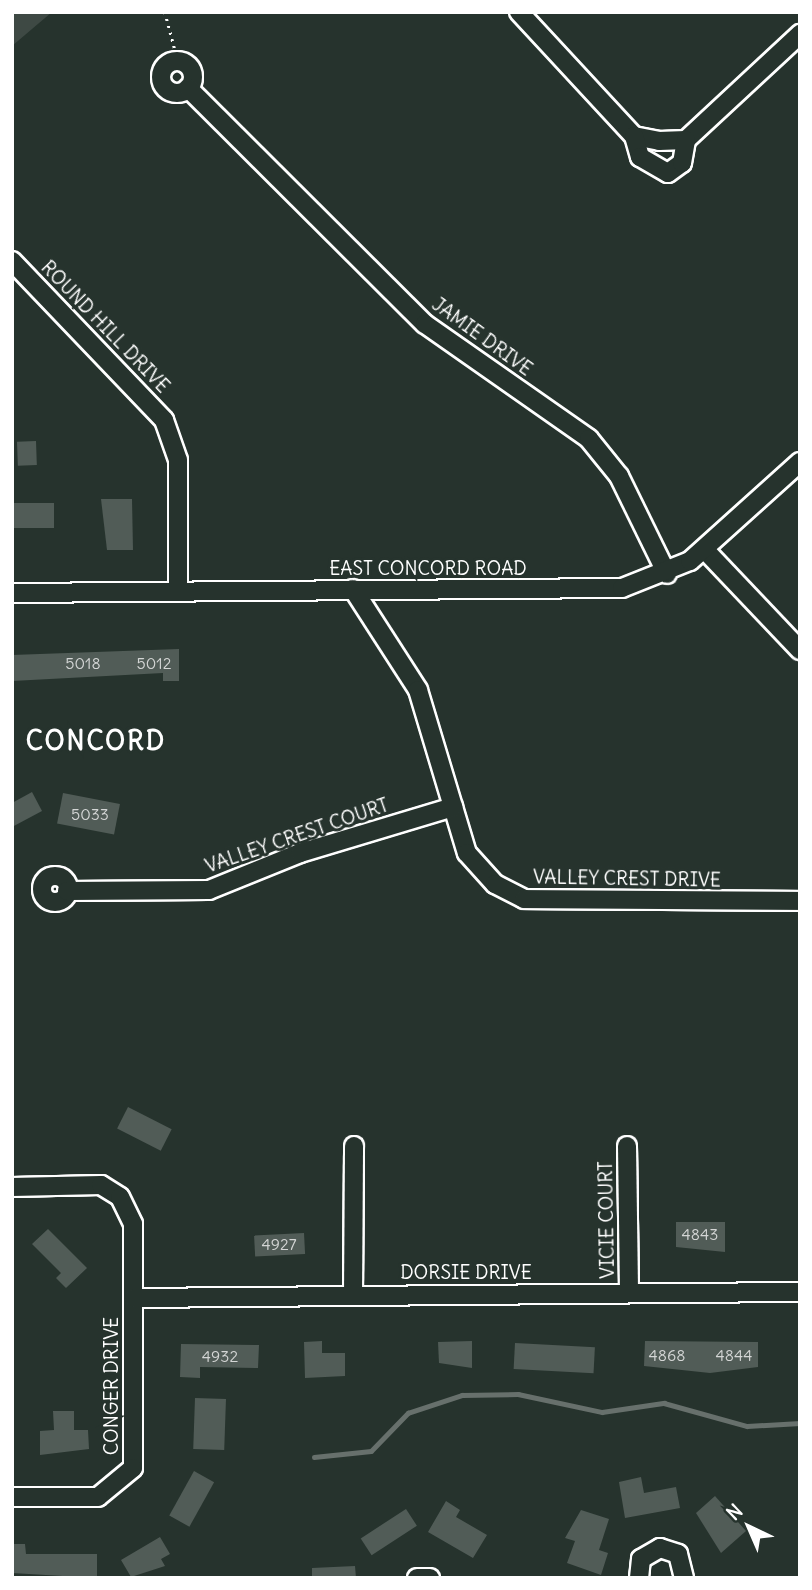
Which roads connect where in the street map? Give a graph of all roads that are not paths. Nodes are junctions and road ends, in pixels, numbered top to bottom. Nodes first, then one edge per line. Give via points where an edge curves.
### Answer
1 (519, 12) edge
2 (800, 34) edge
3 (188, 88) junction
4 (634, 136) junction
5 (686, 140) junction
6 (12, 261) edge
7 (800, 462) edge
8 (705, 550) junction
9 (667, 574) junction
10 (353, 589) junction
11 (178, 590) junction
12 (12, 593) edge
13 (800, 650) edge
14 (453, 807) junction
15 (67, 891) dead end
16 (800, 901) edge
17 (354, 1146) dead end
18 (627, 1146) dead end
19 (12, 1187) edge
20 (800, 1292) edge
21 (629, 1293) junction
22 (353, 1295) junction
23 (133, 1298) junction
24 (12, 1497) edge
25 (417, 1578) edge
26 (430, 1578) edge
27 (639, 1578) edge
28 (684, 1578) edge

1 - 4 street
2 - 5 street
3 - 3 street via 174,92 163,83 164,69 178,61 191,69
3 - 9 street, JAMIE DRIVE via 425,324 589,439 619,476
4 - 5 street
4 - 5 street via 640,157 668,173 682,163
6 - 11 street, ROUND HILL DRIVE via 164,420 178,460
7 - 8 street, EAST CONCORD ROAD
8 - 9 street, EAST CONCORD ROAD
8 - 13 street
9 - 10 street, EAST CONCORD ROAD via 594,590
10 - 11 street, EAST CONCORD ROAD
10 - 14 street, VALLEY CREST DRIVE via 418,690
11 - 12 street, EAST CONCORD ROAD
14 - 15 street, VALLEY CREST COURT via 300,853 209,890
14 - 16 street, VALLEY CREST DRIVE via 467,853 495,884 524,899
17 - 22 street
18 - 21 street, VICIE COURT
19 - 23 street via 101,1185 120,1197 132,1224
20 - 21 street, DORSIE DRIVE
21 - 22 street, DORSIE DRIVE
22 - 23 street, DORSIE DRIVE
23 - 24 street, CONGER DRIVE via 133,1468 98,1497
25 - 26 street
27 - 28 street via 641,1559 660,1548 678,1554

